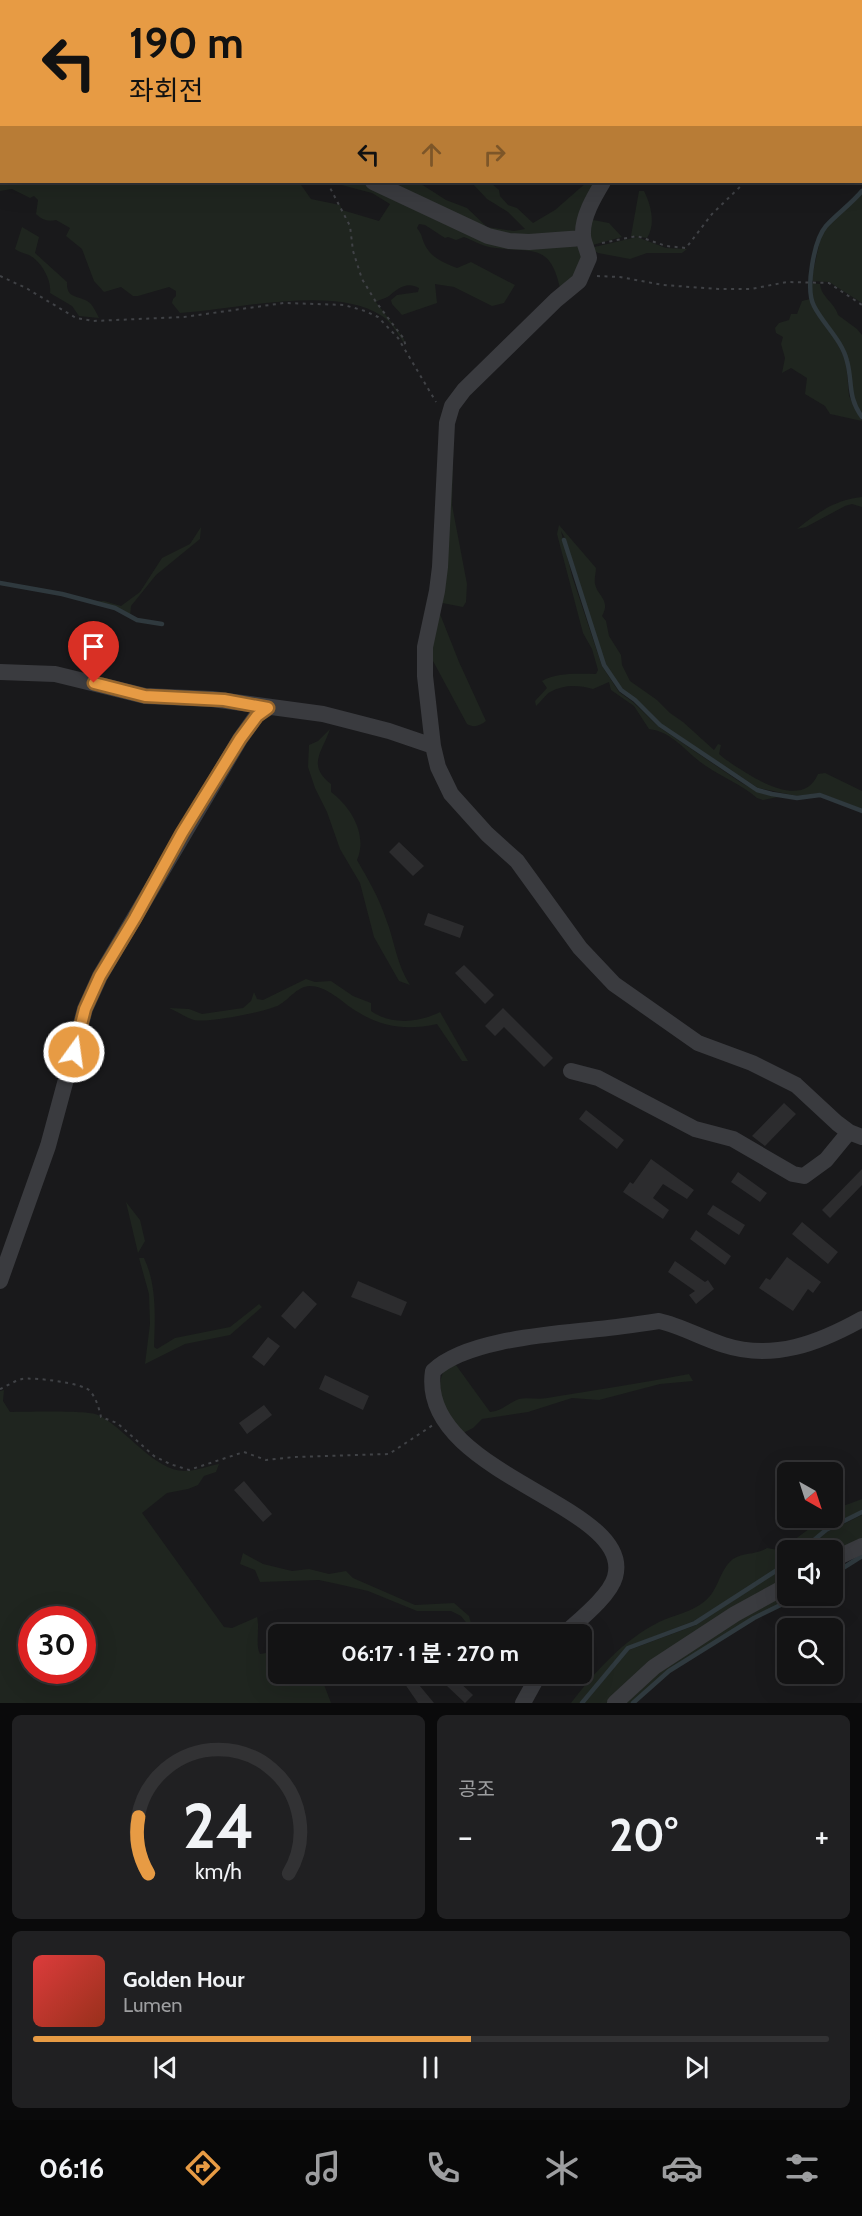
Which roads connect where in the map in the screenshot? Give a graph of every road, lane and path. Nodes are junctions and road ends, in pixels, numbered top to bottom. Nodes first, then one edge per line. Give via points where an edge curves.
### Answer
1 (328, 183) edge
2 (375, 183) edge
3 (602, 183) edge
4 (744, 183) edge
5 (585, 242) junction
6 (0, 276) edge
7 (579, 281) junction
8 (862, 305) edge
9 (406, 351) junction
10 (447, 423) junction
11 (0, 672) edge
12 (268, 708) junction
13 (433, 746) junction
14 (571, 1071) dead end
15 (856, 1134) edge
16 (0, 1281) edge
17 (862, 1319) edge
18 (0, 1389) edge
19 (443, 1418) junction
20 (862, 1546) edge
21 (843, 1555) edge
22 (777, 1591) edge
23 (574, 1624) edge
24 (533, 1684) edge
25 (523, 1703) edge
26 (615, 1703) edge

1 - 9 path via 350,226 362,279 404,339
2 - 5 street via 488,236 509,241
3 - 5 street via 589,209
4 - 5 path via 712,214 686,248 637,236
5 - 7 street via 589,258
6 - 9 path via 76,318 93,321 184,317 284,303 344,305 378,317
7 - 8 path via 620,276 663,285 718,289 751,289 788,282 829,284
7 - 10 street via 464,390 452,406
9 - 10 path
10 - 13 street via 437,591 425,648 424,676
11 - 12 street via 56,674 145,696 220,699
12 - 13 street via 349,719
12 - 16 street via 240,739 100,976 85,1009 48,1146
13 - 15 street via 451,794 518,861 580,948 614,984 698,1043 752,1063 795,1085
14 - 15 street via 598,1078 695,1129 733,1139 793,1174 804,1176
17 - 19 street via 799,1347 775,1351 751,1352 727,1346 659,1321 514,1340 466,1353 433,1371 434,1394
18 - 19 path via 21,1379 57,1380 85,1387 94,1397 101,1417 117,1423 154,1456 189,1470 244,1452 266,1461 389,1454
19 - 23 street via 449,1428 498,1470 594,1527 608,1541 615,1557 615,1577 606,1592
20 - 21 street
22 - 26 street via 654,1667
24 - 25 street

